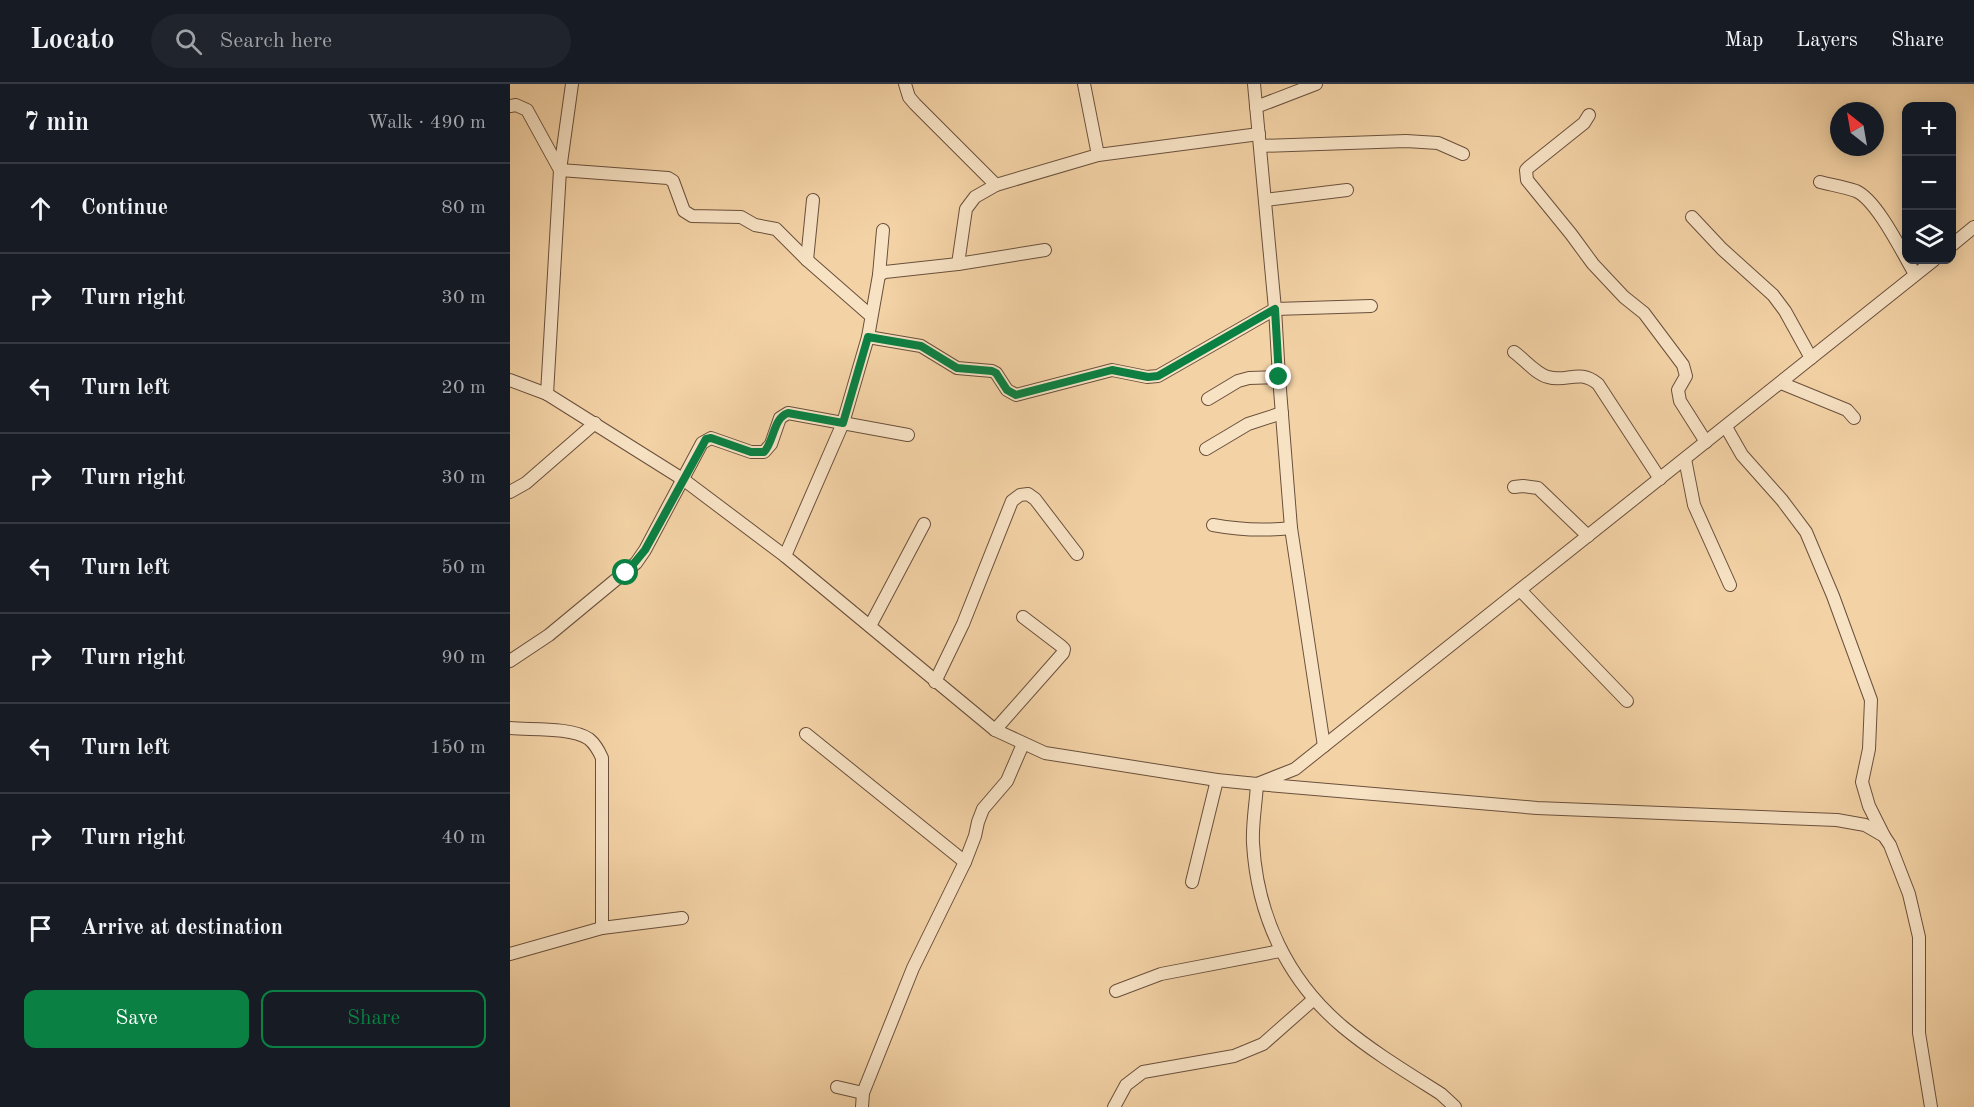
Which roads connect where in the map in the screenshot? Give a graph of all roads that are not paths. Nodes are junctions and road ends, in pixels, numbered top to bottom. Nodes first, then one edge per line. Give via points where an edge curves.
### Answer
1 (572, 84) edge
2 (905, 84) edge
3 (1084, 84) edge
4 (1254, 84) edge
5 (1316, 84) edge
6 (510, 106) edge
7 (1256, 107) junction
8 (1589, 115) dead end
9 (1259, 140) junction
10 (1463, 154) dead end
11 (1098, 155) junction
12 (560, 170) junction
13 (1820, 182) dead end
14 (996, 185) junction
15 (1347, 190) dead end
16 (813, 200) dead end
17 (1265, 200) junction
18 (1692, 217) dead end
19 (1974, 227) edge
20 (884, 230) dead end
21 (1956, 242) edge
22 (1045, 250) dead end
23 (807, 260) junction
24 (958, 264) junction
25 (1929, 264) edge
26 (1915, 274) junction
27 (879, 275) junction
28 (1371, 306) dead end
29 (1275, 309) junction
30 (871, 316) junction
31 (868, 337) junction
32 (1514, 352) dead end
33 (1811, 358) junction
34 (1279, 377) junction
35 (510, 380) edge
36 (1781, 382) junction
37 (547, 394) junction
38 (1208, 399) dead end
39 (1282, 413) junction
40 (1854, 418) dead end
41 (595, 423) junction
42 (843, 423) junction
43 (1726, 427) junction
44 (908, 435) dead end
45 (1707, 442) junction
46 (1206, 449) dead end
47 (1685, 459) junction
48 (1660, 479) junction
49 (684, 480) junction
50 (1514, 487) dead end
51 (510, 492) edge
52 (924, 524) dead end
53 (1213, 525) dead end
54 (1291, 528) junction
55 (1588, 536) junction
56 (1077, 554) dead end
57 (785, 556) junction
58 (1730, 585) dead end
59 (1520, 590) junction
60 (1023, 617) dead end
61 (870, 626) junction
62 (510, 661) edge
63 (935, 682) junction
64 (1627, 701) dead end
65 (510, 728) edge
66 (995, 730) junction
67 (806, 734) dead end
68 (1023, 744) junction
69 (1324, 746) junction
70 (1216, 780) junction
71 (1257, 784) junction
72 (1884, 836) junction
73 (965, 862) junction
74 (1192, 882) dead end
75 (682, 918) dead end
76 (602, 928) junction
77 (1280, 951) junction
78 (510, 954) edge
79 (1116, 991) dead end
80 (1314, 999) junction
81 (837, 1087) dead end
82 (863, 1093) junction
83 (862, 1107) edge
84 (1114, 1107) edge
85 (1455, 1107) edge
86 (1931, 1107) edge

1 - 12 street
2 - 14 street via 915,104
3 - 11 street
4 - 7 street
5 - 7 street
6 - 12 street via 527,110
7 - 9 street
8 - 45 street via 1529,166 1527,180 1593,264 1644,313 1683,365 1686,376 1678,390 1680,401
9 - 10 street via 1438,143
9 - 11 street
9 - 17 street
11 - 14 street
12 - 23 street via 668,178 673,181 687,214 741,217 755,225 776,229
12 - 37 street
13 - 26 street via 1867,198
14 - 24 street via 975,197 966,209
15 - 17 street
16 - 23 street
17 - 29 street
18 - 33 street via 1773,295
19 - 21 street
20 - 27 street
22 - 24 street
23 - 30 street
24 - 27 street
25 - 26 street
26 - 33 street
27 - 30 street
28 - 29 street
29 - 31 street via 1158,376 1112,370 1016,395 992,371 957,368 921,346
29 - 34 street
30 - 31 street
31 - 42 street
32 - 48 street via 1547,377 1582,376 1598,384
33 - 36 street
34 - 38 street via 1238,381
34 - 39 street
35 - 37 street
36 - 40 street via 1846,410
36 - 43 street
37 - 41 street
39 - 46 street via 1232,431
39 - 54 street
41 - 49 street
41 - 51 street via 526,483
42 - 44 street
42 - 49 street via 783,414 764,452 706,439
42 - 57 street
43 - 45 street
43 - 72 street via 1742,455 1806,532 1833,596 1871,700 1869,749 1862,782
45 - 47 street
47 - 48 street
47 - 58 street via 1694,505
48 - 55 street
49 - 57 street
49 - 62 street via 636,563 549,635
50 - 55 street via 1538,488
52 - 61 street
53 - 54 street via 1263,531
54 - 69 street
55 - 59 street
56 - 63 street via 1035,499 1028,494 1012,501 963,624
57 - 61 street
59 - 64 street
59 - 69 street
60 - 66 street via 1064,649
61 - 63 street
63 - 66 street
65 - 76 street via 581,735 590,740 602,758
66 - 68 street
67 - 73 street
68 - 70 street via 1045,753
68 - 73 street via 1007,781 983,809
69 - 71 street via 1295,769
70 - 71 street
70 - 74 street
71 - 72 street via 1537,808 1837,820 1864,825
71 - 77 street via 1253,842 1262,904
72 - 86 street via 1909,894 1919,937 1919,1033
73 - 82 street via 913,968
75 - 76 street
76 - 78 street
77 - 79 street via 1161,974
77 - 80 street
80 - 84 street via 1263,1044 1234,1056 1143,1072 1126,1085
80 - 85 street via 1342,1027
81 - 82 street
82 - 83 street

